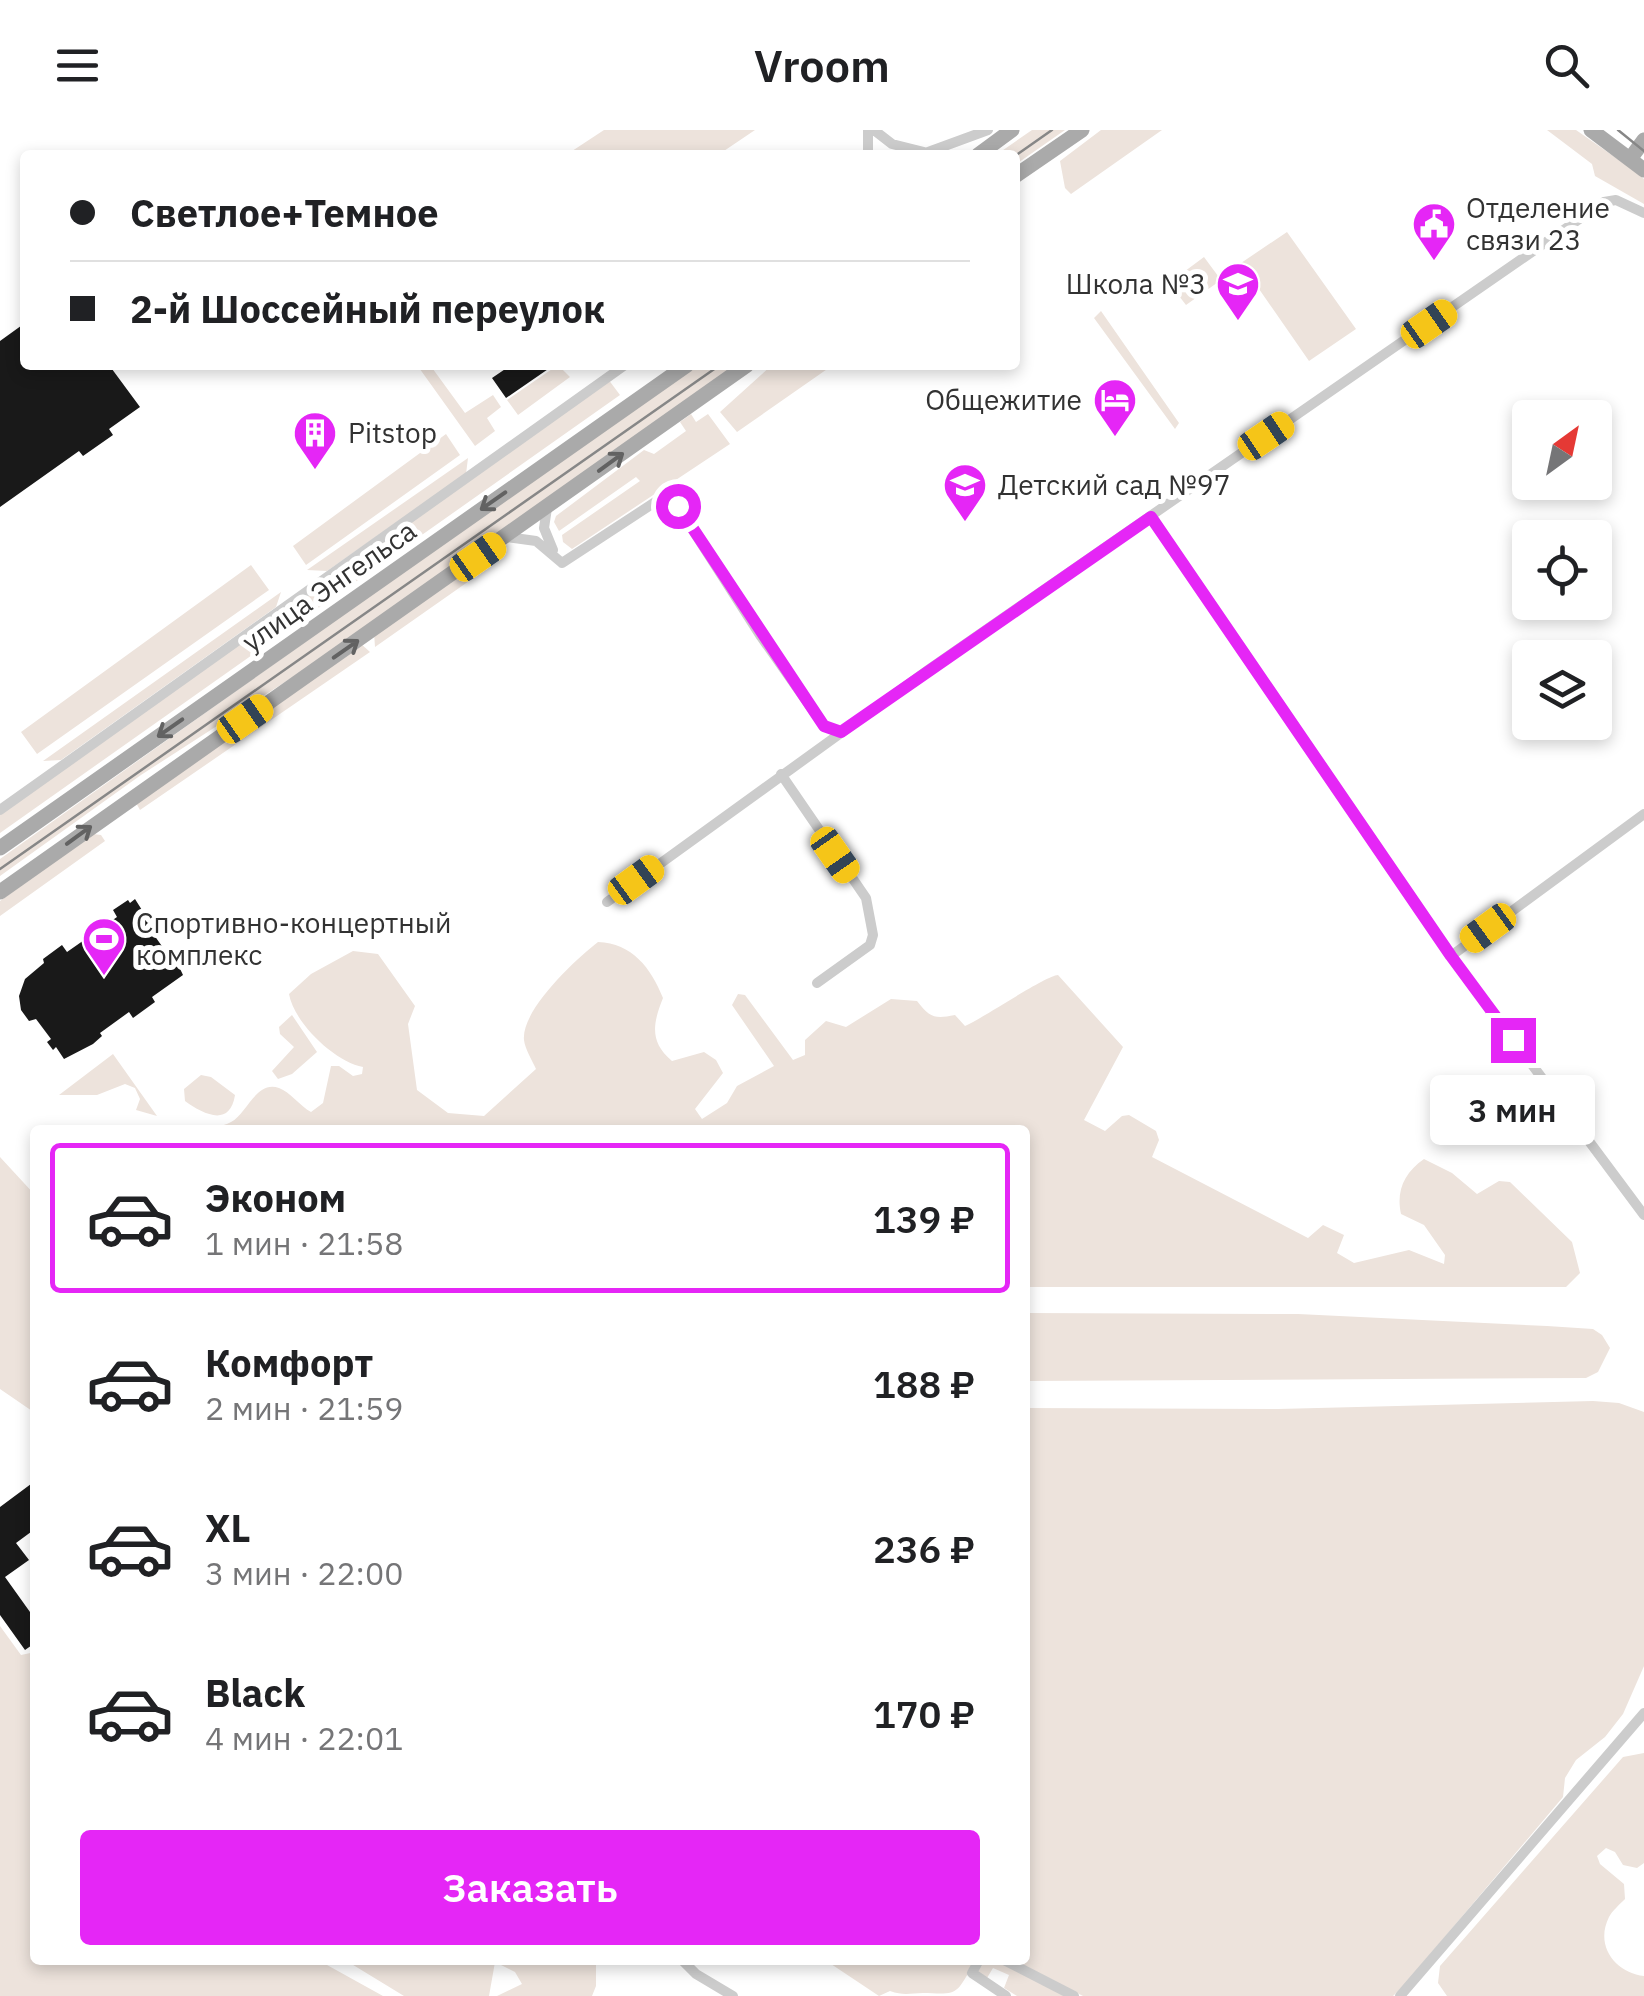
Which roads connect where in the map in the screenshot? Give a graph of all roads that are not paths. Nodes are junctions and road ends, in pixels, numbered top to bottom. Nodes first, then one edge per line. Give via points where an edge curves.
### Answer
1 (871, 130) edge
2 (988, 130) edge
3 (1012, 130) edge
4 (1082, 130) edge
5 (1591, 130) edge
6 (1644, 140) edge
7 (910, 150) edge
8 (933, 150) edge
9 (985, 150) edge
10 (1630, 159) junction
11 (1644, 170) edge
12 (1020, 173) edge
13 (1644, 213) edge
14 (618, 370) edge
15 (681, 370) edge
16 (740, 370) edge
17 (546, 508) junction
18 (1151, 517) junction
19 (506, 537) junction
20 (562, 563) junction
21 (841, 732) junction
22 (781, 774) junction
23 (0, 810) edge
24 (1644, 814) edge
25 (0, 848) edge
26 (0, 892) edge
27 (606, 902) dead end
28 (1451, 956) junction
29 (817, 983) dead end
30 (1644, 1215) edge
31 (1644, 1713) edge
32 (687, 1965) edge
33 (976, 1965) edge
34 (1014, 1965) edge
35 (733, 1996) edge
36 (1006, 1996) edge
37 (1074, 1996) edge
38 (1400, 1996) edge

1 - 7 street
2 - 8 street
3 - 9 main road
4 - 12 main road
5 - 10 main road
6 - 10 main road
10 - 11 main road
13 - 18 street via 1604,202
14 - 23 street
15 -> 25 main road, улица Энгельса
17 -> 16 main road
17 - 19 main road
17 - 20 street via 547,539
18 - 21 street
18 - 28 street
19 - 20 street via 536,540
26 -> 19 main road
20 - 21 street via 670,494 824,726
21 - 22 street
22 - 27 street
22 - 29 street via 866,898 873,935
24 - 28 street
28 - 30 street
31 - 38 street
32 - 35 street
33 - 36 street via 972,1973
34 - 37 street

